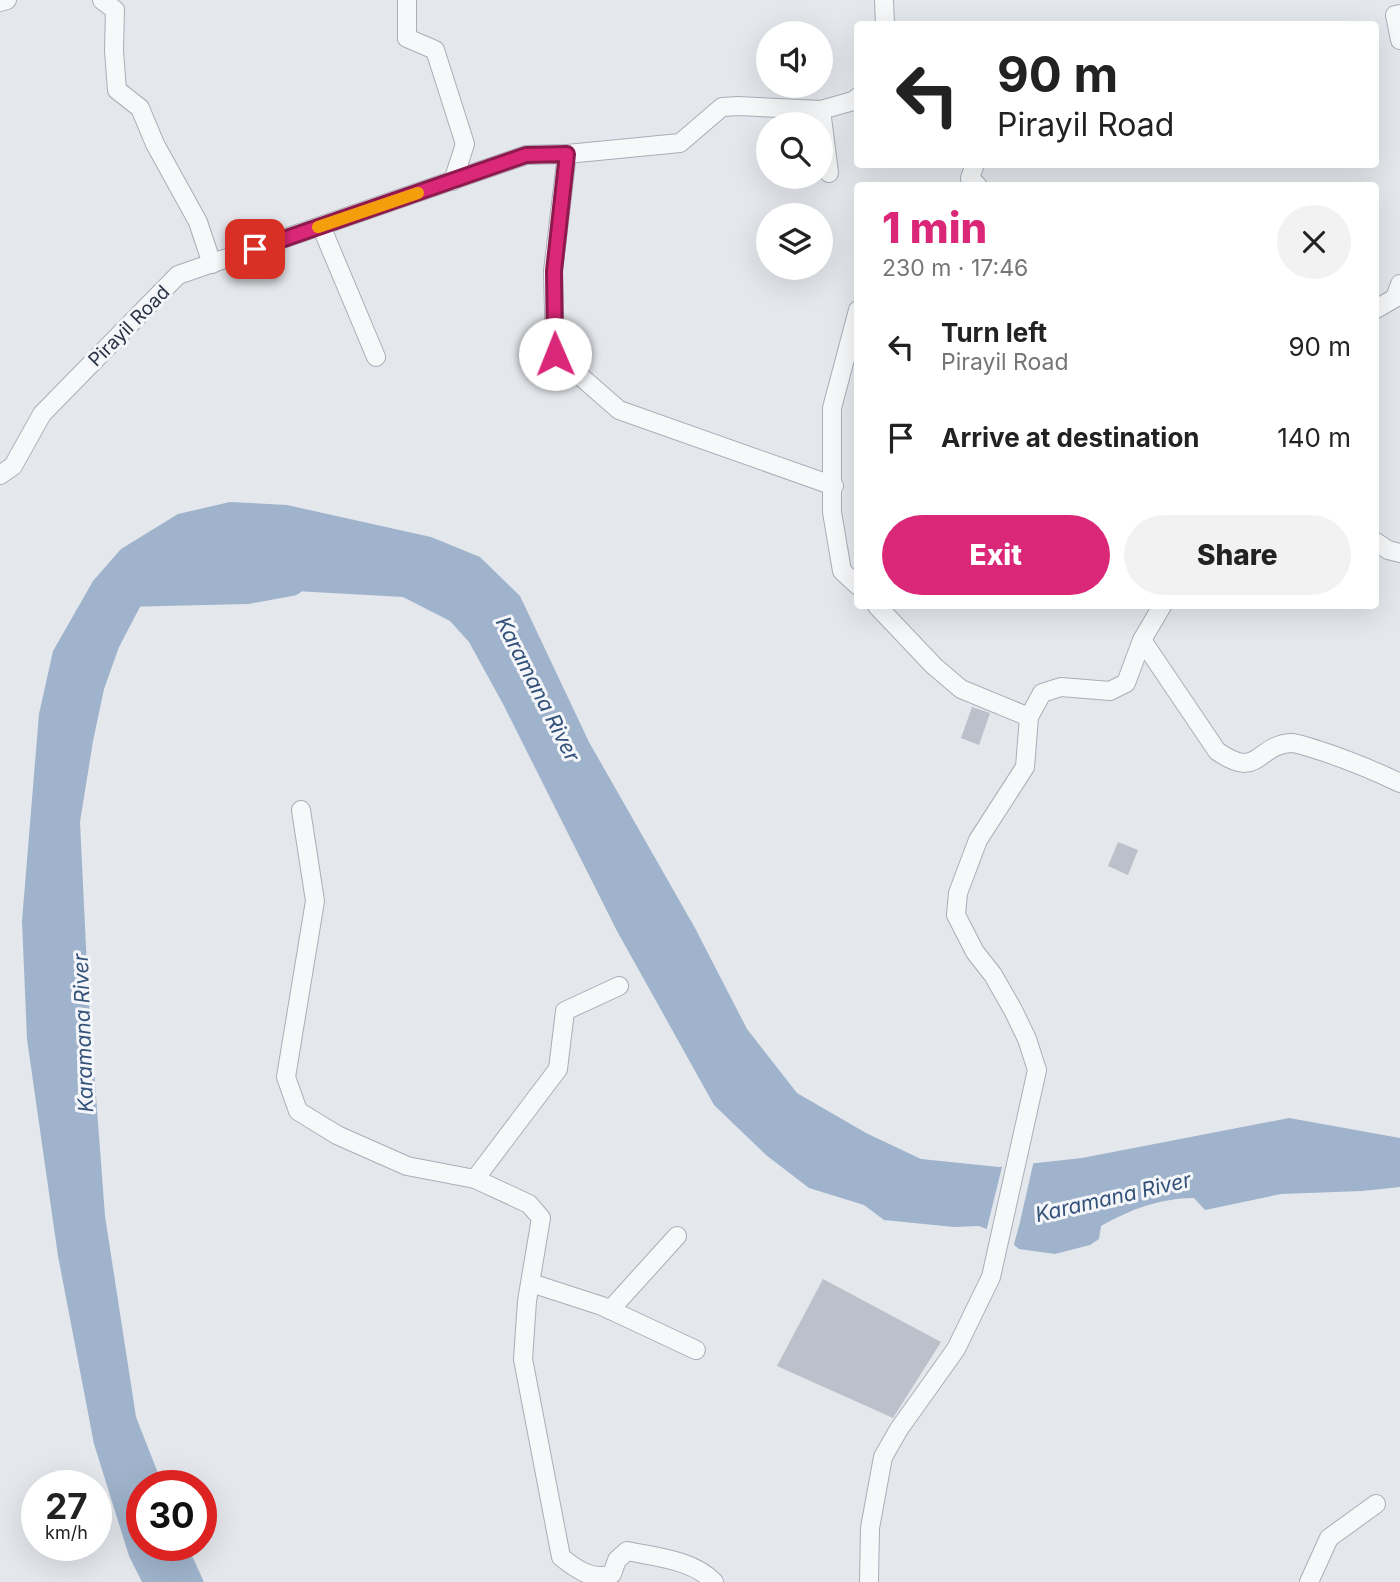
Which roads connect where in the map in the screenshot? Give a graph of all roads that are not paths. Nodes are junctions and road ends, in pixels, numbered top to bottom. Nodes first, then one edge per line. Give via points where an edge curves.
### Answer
1 (7, 0) edge
2 (102, 0) edge
3 (884, 0) edge
4 (0, 2) edge
5 (401, 4) edge
6 (1400, 14) edge
7 (886, 21) edge
8 (1400, 40) edge
9 (854, 100) edge
10 (821, 110) joint
11 (567, 154) junction
12 (453, 181) junction
13 (321, 226) junction
14 (212, 264) junction
15 (1398, 294) edge
16 (1379, 307) edge
17 (854, 325) edge
18 (376, 357) dead end
19 (0, 475) edge
20 (834, 486) junction
21 (1379, 543) edge
22 (1400, 553) edge
23 (854, 582) edge
24 (880, 609) edge
25 (1160, 609) edge
26 (1142, 640) junction
27 (1029, 717) junction
28 (1400, 783) edge
29 (300, 810) dead end
30 (619, 986) dead end
31 (475, 1179) junction
32 (677, 1236) dead end
33 (531, 1283) junction
34 (610, 1310) junction
35 (696, 1350) dead end
36 (1376, 1504) dead end
37 (714, 1582) edge
38 (869, 1582) edge
39 (1308, 1582) edge

1 - 4 street
2 - 14 street via 115,10 117,90 140,108 198,222
3 - 7 street
5 - 12 street via 407,38 435,50 465,144
6 - 8 street via 1395,15
9 - 10 street, Pirayil Road
10 - 11 street, Pirayil Road via 722,107 680,143
11 - 12 street, Pirayil Road via 526,155
11 - 20 street via 554,271 555,354 619,410
12 - 13 street, Pirayil Road
13 - 14 street, Pirayil Road
13 - 18 street
14 - 19 street, Pirayil Road via 178,275 41,414 13,466
15 - 16 street
17 - 20 street via 832,408
20 - 23 street via 832,512 842,571
21 - 22 street
24 - 27 street via 961,689
25 - 26 street
26 - 27 street via 1126,683 1110,691 1061,687 1042,693
26 - 28 street via 1217,751 1226,757 1242,764 1292,743 1348,760
27 - 38 street via 1025,767 978,840 958,894 956,915 1013,1010 1037,1070 991,1277 956,1349 883,1457 870,1528
29 - 31 street via 315,901 286,1077 298,1111 337,1135 407,1166
30 - 31 street via 565,1011 558,1069
31 - 33 street via 529,1203 541,1218
32 - 34 street
33 - 34 street
33 - 37 street via 523,1359 561,1557 591,1576 604,1577 612,1574 627,1551 688,1565
34 - 35 street
36 - 39 street via 1329,1538

